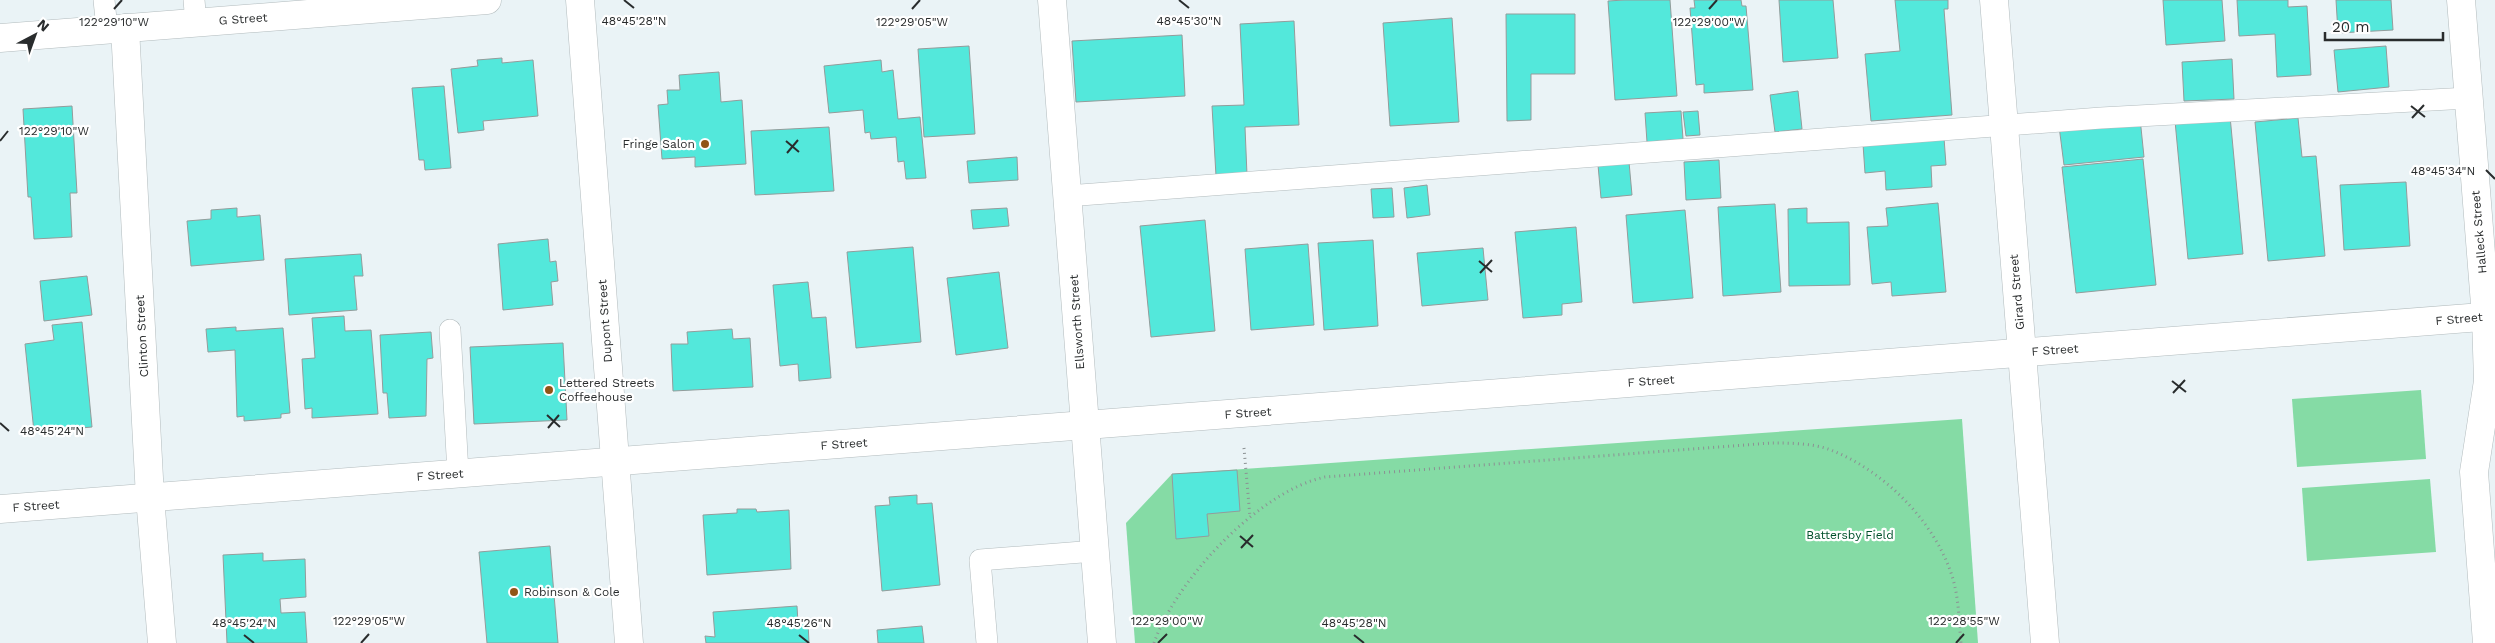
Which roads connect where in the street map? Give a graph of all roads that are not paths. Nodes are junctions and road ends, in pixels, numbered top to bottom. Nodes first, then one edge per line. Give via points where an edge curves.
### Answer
1 (104, 0) edge
2 (487, 0) edge
3 (580, 0) edge
4 (1052, 0) edge
5 (1994, 0) edge
6 (2461, 0) edge
7 (195, 11) edge
8 (116, 29) junction
9 (0, 38) edge
10 (2468, 98) junction
11 (2003, 125) junction
12 (1067, 196) junction
13 (2490, 316) edge
14 (450, 330) dead end
15 (2022, 352) junction
16 (1085, 425) junction
17 (615, 461) junction
18 (458, 473) junction
19 (150, 497) junction
20 (0, 509) edge
21 (1095, 550) junction
22 (162, 643) edge
23 (629, 643) edge
24 (987, 643) edge
25 (1102, 643) edge
26 (2046, 643) edge
27 (2487, 643) edge

1 - 8 lane
2 - 7 street, G Street
3 - 17 street, Dupont Street
4 - 12 street, Ellsworth Street
5 - 11 street, Girard Street
6 - 10 street, Halleck Street
7 - 8 street, G Street
8 - 9 street, G Street
8 - 19 street, Clinton Street
10 - 11 lane
10 - 13 street, Halleck Street
11 - 12 lane
11 - 15 street, Girard Street
12 - 16 street, Ellsworth Street
13 - 15 street, F Street
13 - 27 street, Halleck Street via 2488,381 2474,472
14 - 18 lane
15 - 16 street, F Street
15 - 26 street, Girard Street
16 - 17 street, F Street
16 - 21 street, Ellsworth Street
17 - 18 street, F Street
17 - 23 street, Dupont Street
18 - 19 street, F Street
19 - 20 street, F Street
19 - 22 street, Clinton Street
21 - 24 lane via 980,560
21 - 25 street, Ellsworth Street

